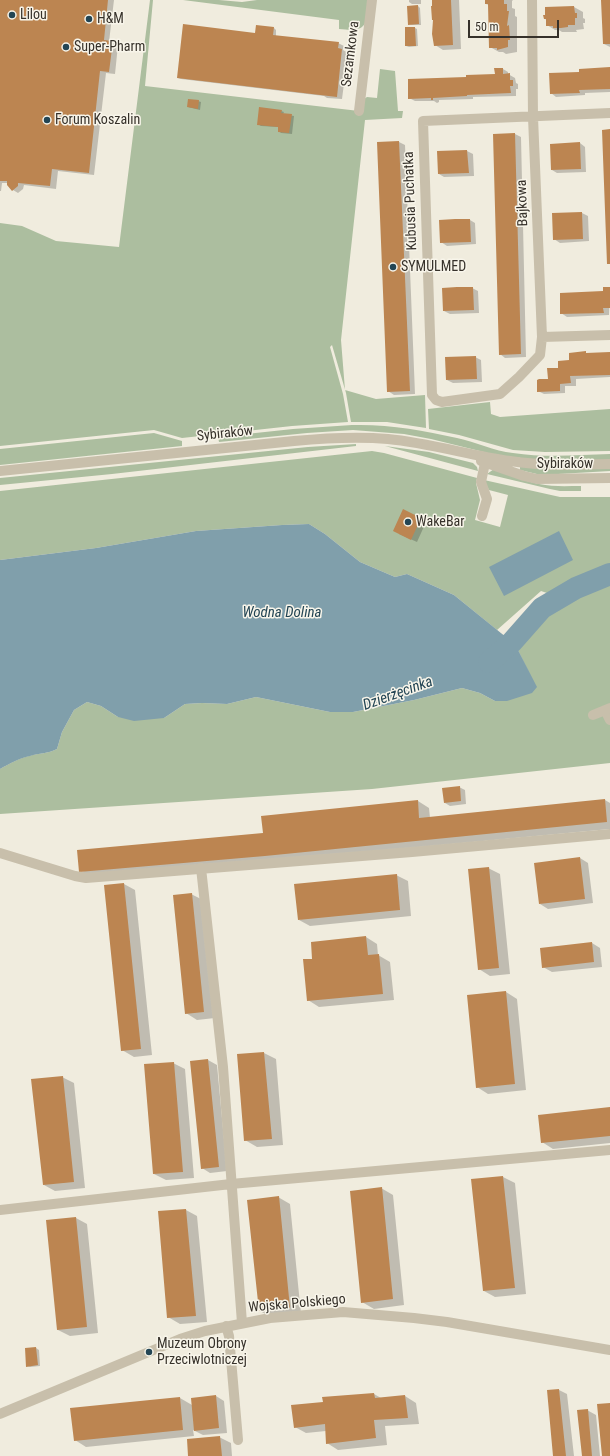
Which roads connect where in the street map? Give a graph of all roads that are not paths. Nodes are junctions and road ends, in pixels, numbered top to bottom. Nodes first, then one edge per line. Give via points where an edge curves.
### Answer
1 (372, 0) edge
2 (532, 0) edge
3 (359, 112) dead end
4 (610, 114) edge
5 (533, 117) junction
6 (610, 335) edge
7 (542, 337) junction
8 (452, 451) junction
9 (485, 463) junction
10 (610, 464) edge
11 (0, 471) edge
12 (610, 478) edge
13 (482, 516) dead end
14 (607, 709) edge
15 (593, 715) dead end
16 (610, 720) edge
17 (610, 834) edge
18 (0, 853) edge
19 (201, 868) junction
20 (610, 1150) edge
21 (231, 1184) junction
22 (0, 1210) edge
23 (242, 1322) junction
24 (226, 1326) junction
25 (610, 1350) edge
26 (0, 1414) edge
27 (238, 1440) dead end

1 - 3 street, Sezamkowa
2 - 5 street, Bajkowa
4 - 5 street, Kubusia Puchatka
5 - 7 street, Bajkowa
5 - 7 street, Kubusia Puchatka via 423,121 432,395 442,402 500,394 540,355
6 - 7 street
8 - 9 street, Sybiraków
8 - 10 street, Sybiraków via 524,463
8 - 11 street, Sybiraków via 388,439 326,438
9 - 12 street, Sybiraków via 537,479
9 - 13 street via 481,482 487,499
14 - 15 street
14 - 16 street
17 - 19 street
18 - 19 street via 86,878
19 - 21 street via 223,1067
20 - 21 street
21 - 22 street
21 - 23 street
23 - 24 street, Wojska Polskiego
23 - 25 street, Wojska Polskiego via 343,1312 447,1322
24 - 26 street, Wojska Polskiego via 180,1339
24 - 27 street

